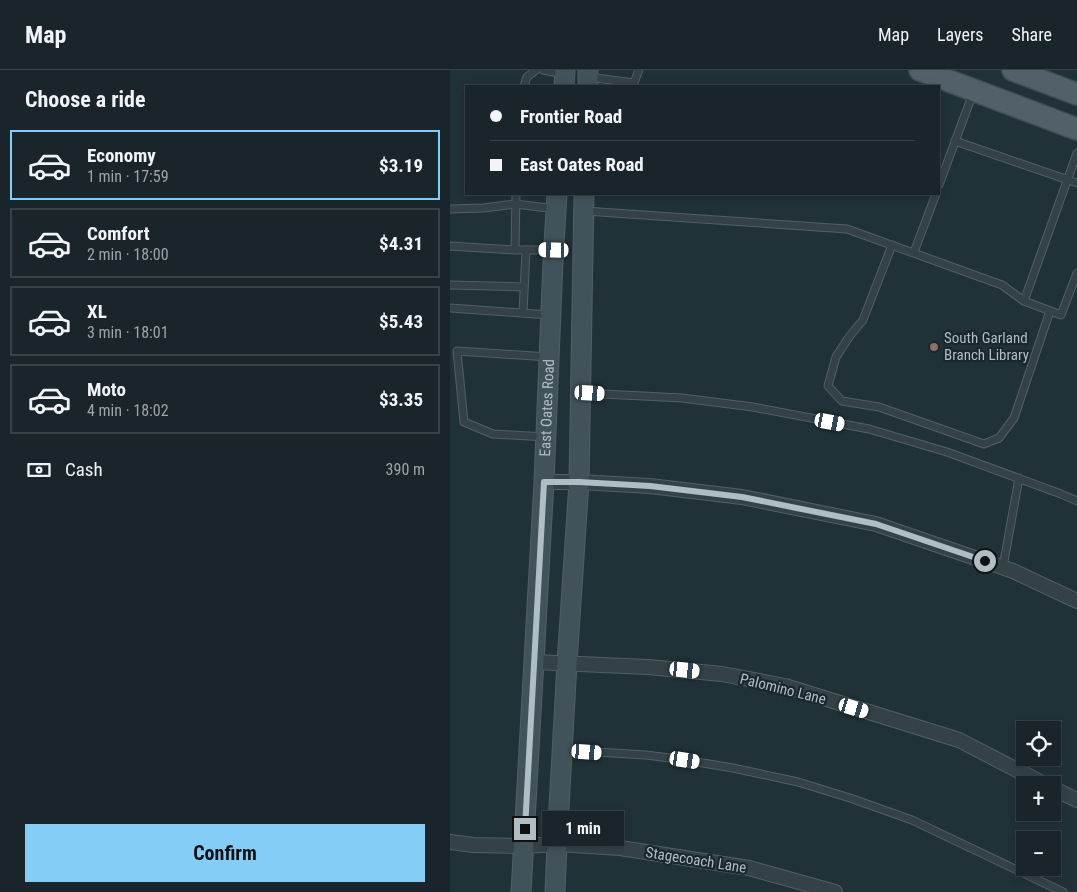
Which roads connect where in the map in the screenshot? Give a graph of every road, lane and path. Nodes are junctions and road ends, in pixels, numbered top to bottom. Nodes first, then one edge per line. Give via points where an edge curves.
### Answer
1 (536, 70) edge
2 (543, 70) edge
3 (639, 70) edge
4 (920, 70) edge
5 (1013, 70) edge
6 (564, 77) edge
7 (588, 78) edge
8 (524, 85) edge
9 (974, 90) junction
10 (1077, 94) edge
11 (1077, 129) edge
12 (955, 141) junction
13 (1077, 153) edge
14 (1068, 179) junction
15 (940, 182) edge
16 (1077, 183) edge
17 (516, 195) edge
18 (936, 195) edge
19 (557, 201) edge
20 (584, 202) edge
21 (515, 204) junction
22 (450, 209) edge
23 (892, 245) junction
24 (450, 246) edge
25 (514, 250) junction
26 (526, 250) junction
27 (554, 250) junction
28 (914, 252) junction
29 (1077, 273) edge
30 (450, 286) edge
31 (524, 287) junction
32 (1024, 301) junction
33 (450, 308) edge
34 (1050, 311) junction
35 (524, 313) junction
36 (551, 315) junction
37 (454, 351) edge
38 (549, 357) junction
39 (581, 393) junction
40 (546, 438) junction
41 (1019, 478) junction
42 (544, 482) junction
43 (579, 482) junction
44 (1077, 501) edge
45 (1003, 568) junction
46 (1077, 601) edge
47 (534, 662) junction
48 (567, 663) junction
49 (562, 750) junction
50 (1029, 776) edge
51 (1061, 792) edge
52 (1077, 800) edge
53 (450, 842) edge
54 (557, 844) junction
55 (524, 846) junction
56 (521, 892) edge
57 (555, 892) edge
58 (835, 892) edge
59 (1063, 892) edge

1 - 8 lane via 527,77
2 - 6 lane
3 - 7 lane via 634,83
4 - 9 main road
5 - 10 main road
9 - 11 main road
9 - 12 lane
12 - 14 lane
12 - 15 lane
13 - 14 lane
14 - 16 lane
14 - 32 lane
17 - 21 lane
18 - 28 lane
19 - 20 main road
19 - 21 lane
19 - 27 main road, East Oates Road
20 - 23 lane via 847,229
20 - 39 main road
21 - 22 lane
21 - 25 lane
23 - 28 lane
23 - 34 lane via 863,320 836,357 828,386 842,401 879,407 984,444 999,438 1014,418
24 - 25 lane
25 - 26 lane
26 - 27 lane
26 - 31 lane
27 - 36 main road, East Oates Road
28 - 32 lane via 1002,285
29 - 34 lane via 1061,315
30 - 31 lane
31 - 35 lane
32 - 34 lane
33 - 35 lane
35 - 36 lane
36 - 38 main road, East Oates Road
37 - 38 lane
37 - 40 lane via 464,422 493,434
38 - 40 main road, East Oates Road
39 - 41 lane via 682,398 752,407 869,430 947,452
39 - 43 main road
40 - 42 main road, East Oates Road
41 - 44 lane
41 - 45 lane
42 - 43 street
42 - 47 main road, East Oates Road
43 - 45 street via 650,486 742,497 876,524
43 - 48 main road
45 - 46 street
47 - 48 street, Palomino Lane
47 - 55 main road, East Oates Road
48 - 49 main road
48 - 50 street, Palomino Lane via 666,668 785,686 959,740
49 - 54 main road
49 - 59 lane via 685,760 798,782 912,820
51 - 52 street
53 - 55 street, Stagecoach Lane
54 - 55 street, Stagecoach Lane
54 - 57 main road
54 - 58 street, Stagecoach Lane via 620,848 749,868
55 - 56 main road, East Oates Road

